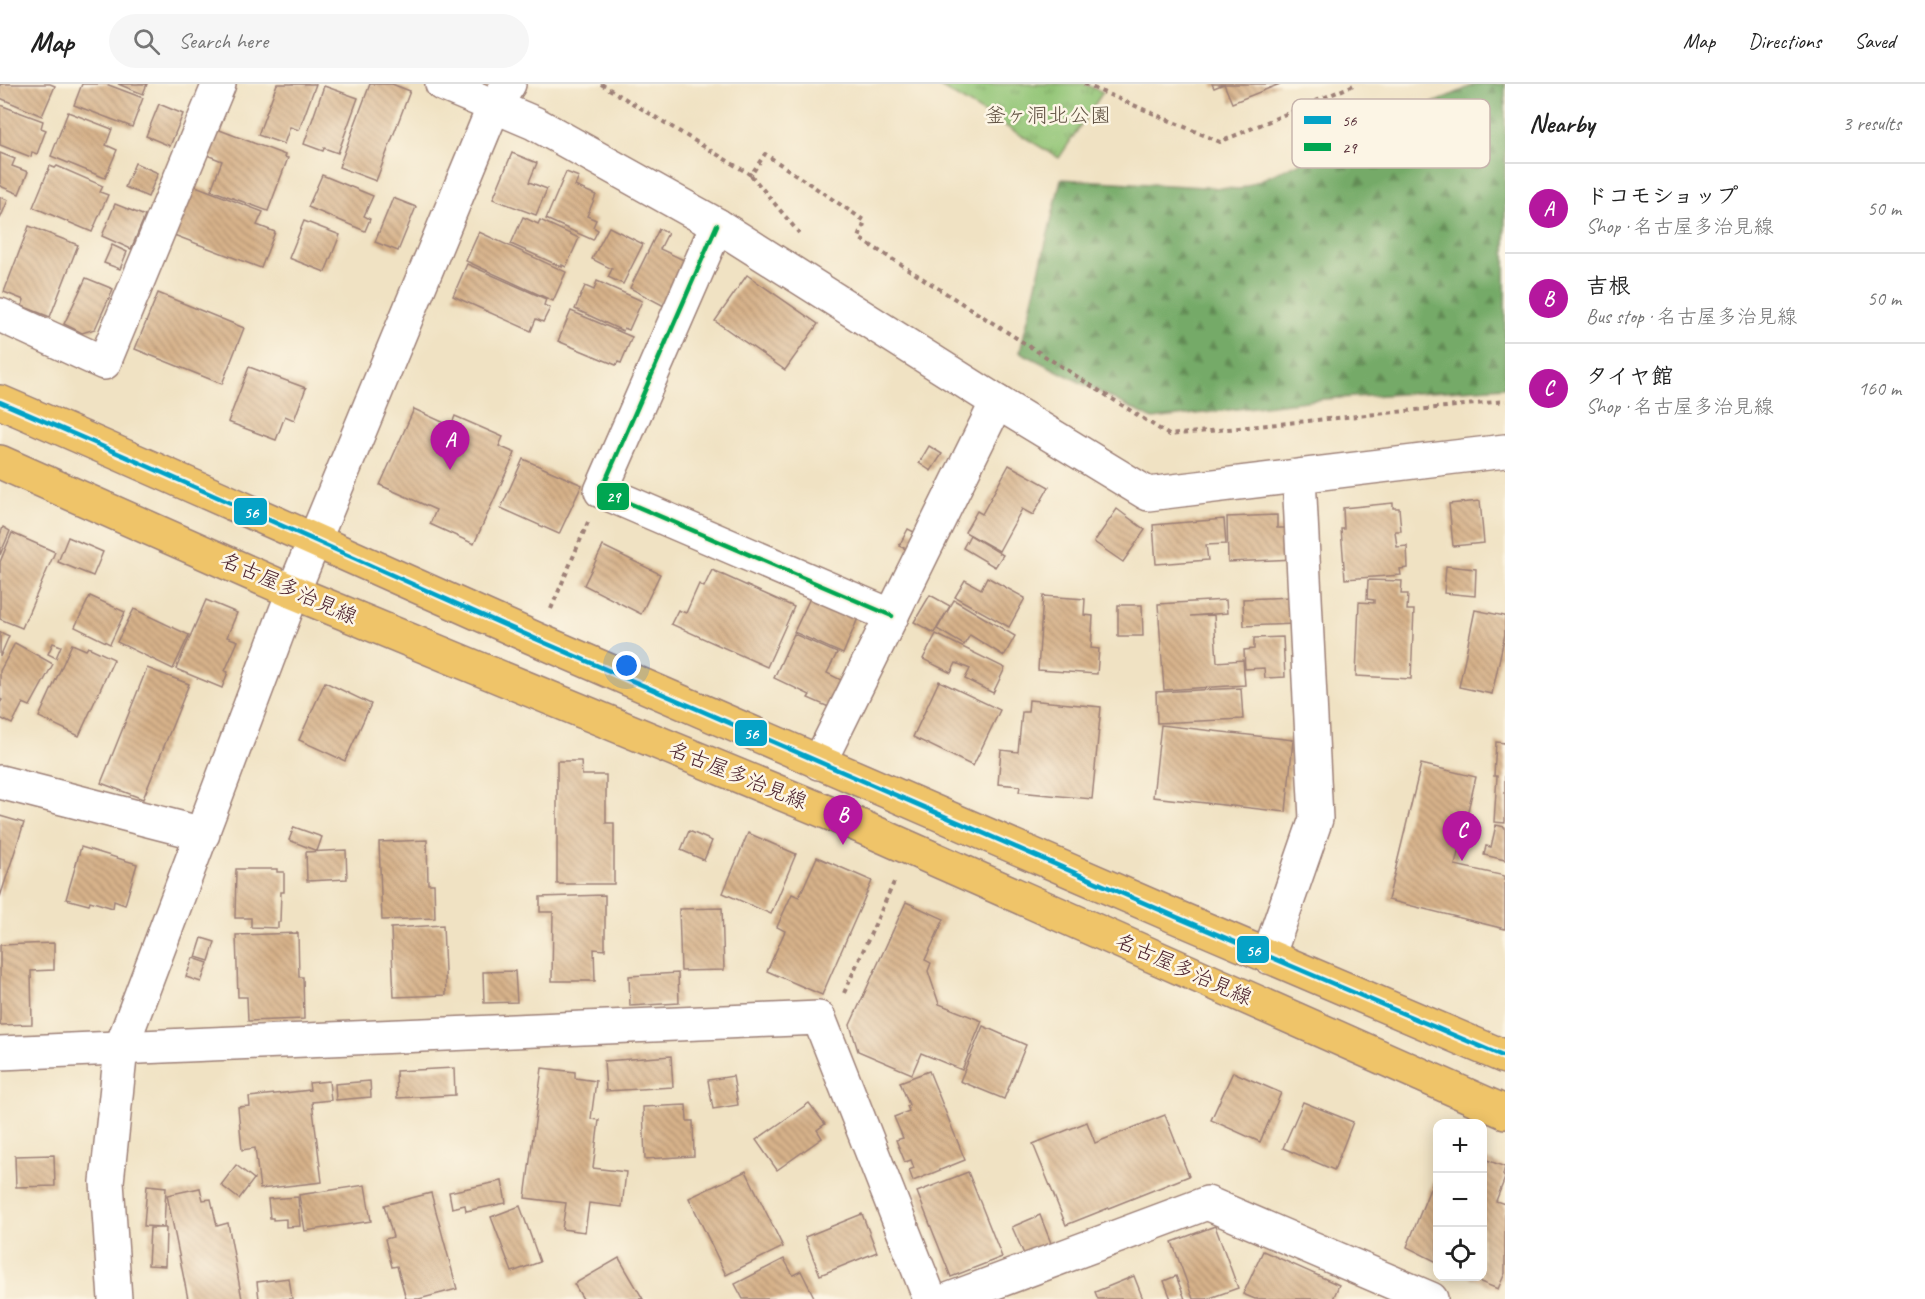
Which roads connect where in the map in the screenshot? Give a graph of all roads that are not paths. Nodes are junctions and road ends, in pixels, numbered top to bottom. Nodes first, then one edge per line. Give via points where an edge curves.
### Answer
1 (219, 84) edge
2 (442, 84) edge
3 (502, 95) edge
4 (717, 225) junction
5 (0, 315) edge
6 (0, 402) edge
7 (997, 402) junction
8 (1505, 452) edge
9 (0, 462) edge
10 (1299, 477) junction
11 (314, 541) junction
12 (293, 592) junction
13 (892, 616) junction
14 (819, 763) junction
15 (0, 782) edge
16 (203, 834) junction
17 (1268, 957) junction
18 (121, 1048) junction
19 (0, 1053) edge
20 (1505, 1057) edge
21 (1505, 1112) edge
22 (1373, 1287) edge
23 (115, 1299) edge
24 (930, 1299) edge
25 (950, 1299) edge
26 (1431, 1299) edge

1 - 5 street via 104,363
2 - 3 street
3 - 4 street via 534,123
3 - 11 street
4 - 7 street
4 - 13 street via 601,491
6 - 11 main road, 名古屋多治見線
7 - 10 street via 1148,494
7 - 13 street
8 - 10 street
9 - 12 main road, 名古屋多治見線
10 - 17 street via 1316,819
11 - 12 street
11 - 14 main road, 名古屋多治見線
12 - 16 street
12 - 21 main road, 名古屋多治見線 via 910,848
13 - 14 street
14 - 17 main road, 名古屋多治見線
15 - 16 street
16 - 18 street
17 - 20 main road, 名古屋多治見線
18 - 19 street
18 - 23 street via 107,1182
18 - 24 street via 819,1018
22 - 25 street via 1207,1203
22 - 26 street

